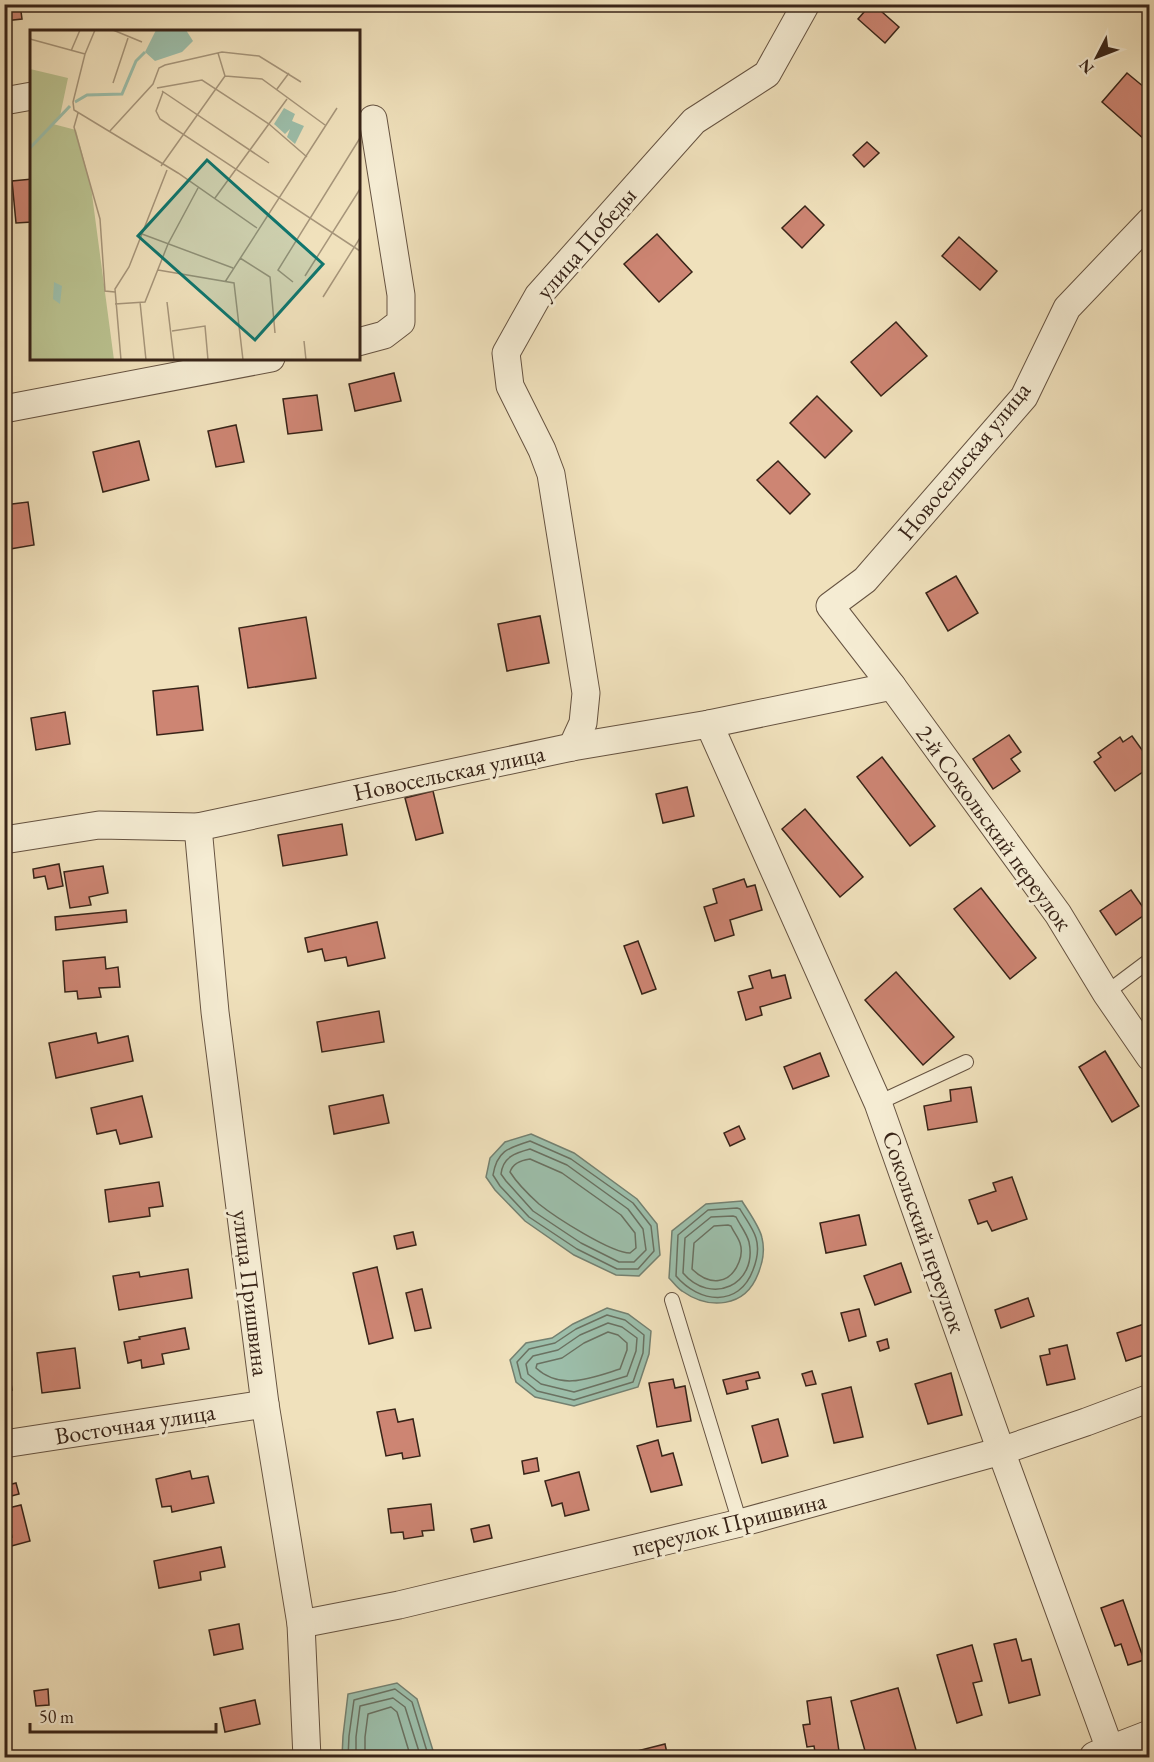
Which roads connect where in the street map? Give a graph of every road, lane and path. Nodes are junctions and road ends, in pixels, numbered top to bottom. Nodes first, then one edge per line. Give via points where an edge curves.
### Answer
1 (806, 4) edge
2 (30, 96) edge
3 (4, 101) edge
4 (373, 119) dead end
5 (1149, 221) edge
6 (360, 342) edge
7 (261, 360) edge
8 (4, 409) edge
9 (830, 606) joint
10 (892, 686) junction
11 (709, 724) junction
12 (572, 747) junction
13 (198, 827) junction
14 (4, 840) edge
15 (1149, 960) edge
16 (1106, 993) junction
17 (1149, 1057) edge
18 (966, 1062) dead end
19 (878, 1103) junction
20 (672, 1300) dead end
21 (1149, 1398) edge
22 (265, 1404) junction
23 (4, 1444) edge
24 (1001, 1451) junction
25 (740, 1523) junction
26 (301, 1624) junction
27 (1149, 1737) edge
28 (1103, 1755) edge
29 (307, 1758) edge

1 - 12 street, улица Победы via 767,74 694,121 538,296 506,353 510,386 551,474 586,693 582,723
2 - 3 street
4 - 6 street via 401,295 400,322 384,336
5 - 9 street, Новосельская улица via 1067,308 1024,397 865,579
7 - 8 street
9 - 10 street, 2-й Сокольский переулок
10 - 11 street, Новосельская улица
10 - 16 street, 2-й Сокольский переулок via 1058,914
11 - 12 street, Новосельская улица
11 - 19 street, Сокольский переулок
12 - 13 street, Новосельская улица
13 - 14 street, Новосельская улица via 99,825
13 - 22 street, улица Пришвина via 215,1012
15 - 16 lane
16 - 17 street, 2-й Сокольский переулок
18 - 19 lane
19 - 24 street, Сокольский переулок
20 - 25 lane
21 - 24 street, переулок Пришвина
22 - 23 street, Восточная улица
22 - 26 street, улица Пришвина
24 - 25 street, переулок Пришвина
24 - 28 street, Сокольский переулок
25 - 26 street, переулок Пришвина via 399,1605
26 - 29 street, улица Пришвина
27 - 28 street

